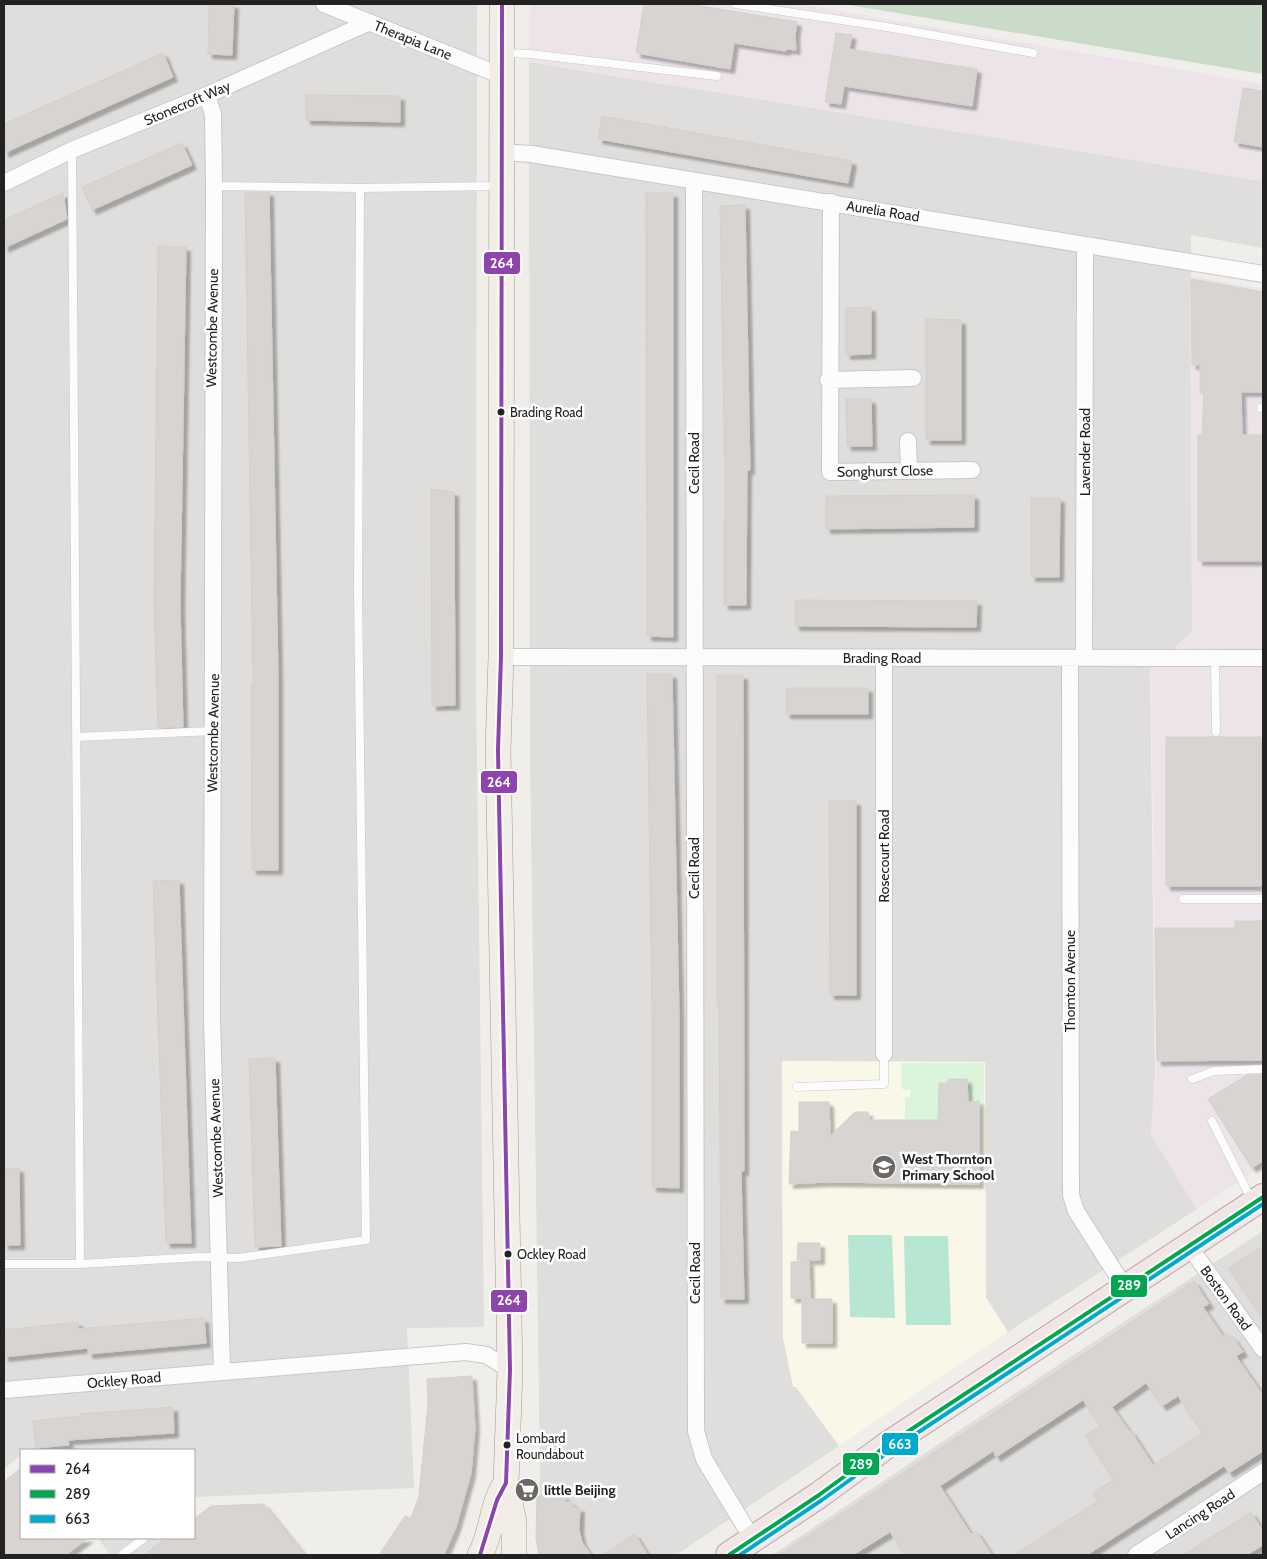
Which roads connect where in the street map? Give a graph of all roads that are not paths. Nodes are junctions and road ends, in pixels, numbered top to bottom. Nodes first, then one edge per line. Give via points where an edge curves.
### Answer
1 (324, 4) edge
2 (502, 4) edge
3 (736, 4) edge
4 (370, 22) junction
5 (1033, 53) dead end
6 (502, 64) junction
7 (717, 76) dead end
8 (207, 95) junction
9 (72, 150) junction
10 (502, 152) junction
11 (694, 181) junction
12 (4, 183) edge
13 (214, 186) junction
14 (501, 186) junction
15 (360, 188) junction
16 (830, 202) junction
17 (1086, 245) junction
18 (1263, 274) edge
19 (913, 378) dead end
20 (828, 380) junction
21 (908, 441) dead end
22 (909, 470) junction
23 (972, 470) dead end
24 (501, 657) junction
25 (694, 657) junction
26 (884, 658) junction
27 (1216, 658) junction
28 (1263, 658) edge
29 (1077, 659) junction
30 (213, 731) junction
31 (1216, 732) dead end
32 (76, 737) junction
33 (1183, 899) dead end
34 (1263, 899) edge
35 (884, 1054) joint
36 (1263, 1069) edge
37 (1192, 1079) dead end
38 (797, 1087) dead end
39 (1212, 1121) dead end
40 (1258, 1200) edge
41 (1189, 1246) junction
42 (219, 1258) junction
43 (4, 1264) edge
44 (80, 1264) junction
45 (1125, 1288) junction
46 (1263, 1350) edge
47 (510, 1370) junction
48 (222, 1372) junction
49 (4, 1390) edge
50 (1263, 1472) edge
51 (506, 1484) junction
52 (143, 1539) edge
53 (753, 1540) junction
54 (124, 1555) edge
55 (480, 1555) edge
56 (514, 1555) edge
57 (729, 1555) edge
58 (1136, 1555) edge

1 - 4 street, Therapia Lane
2 - 6 main road
3 - 5 lane
4 - 6 street, Therapia Lane
4 - 8 street, Stonecroft Way
6 - 7 lane via 530,54
6 - 10 main road
8 - 9 street, Stonecroft Way
8 - 13 street, Westcombe Avenue via 213,114
9 - 12 street, Stonecroft Way
9 - 32 lane
10 - 11 street, Aurelia Road
10 - 14 main road
11 - 16 street, Aurelia Road
11 - 25 street, Cecil Road
13 - 15 lane
13 - 30 street, Westcombe Avenue
14 - 15 lane
14 - 24 main road
15 - 42 lane via 358,590 366,1240
16 - 17 street, Aurelia Road
16 - 20 street, Songhurst Close
17 - 18 street, Aurelia Road
17 - 29 street, Lavender Road
19 - 20 street
20 - 22 street, Songhurst Close via 830,472
21 - 22 street
22 - 23 street, Songhurst Close
24 - 25 street, Brading Road
24 - 47 main road via 498,750
25 - 26 street, Brading Road
25 - 53 street, Cecil Road via 696,1431 704,1459
26 - 29 street, Brading Road
26 - 35 street, Rosecourt Road
27 - 28 street, Brading Road
27 - 29 street, Brading Road
27 - 31 lane
29 - 45 street, Thornton Avenue via 1071,1195 1076,1211
30 - 32 lane
30 - 42 street, Westcombe Avenue via 212,1020
32 - 44 lane
33 - 34 lane
35 - 38 lane via 884,1084
36 - 37 lane via 1214,1071
39 - 40 lane
40 - 41 highway
41 - 45 highway
41 - 46 street, Boston Road
42 - 44 lane
42 - 48 street, Westcombe Avenue
43 - 44 lane
45 - 53 highway via 886,1446
47 - 48 street, Ockley Road via 481,1353 466,1352
47 - 51 main road
48 - 49 street, Ockley Road
50 - 58 street, Lancing Road
51 - 55 main road via 498,1495 488,1541
51 - 56 main road via 514,1522
52 - 54 lane
53 - 57 highway

